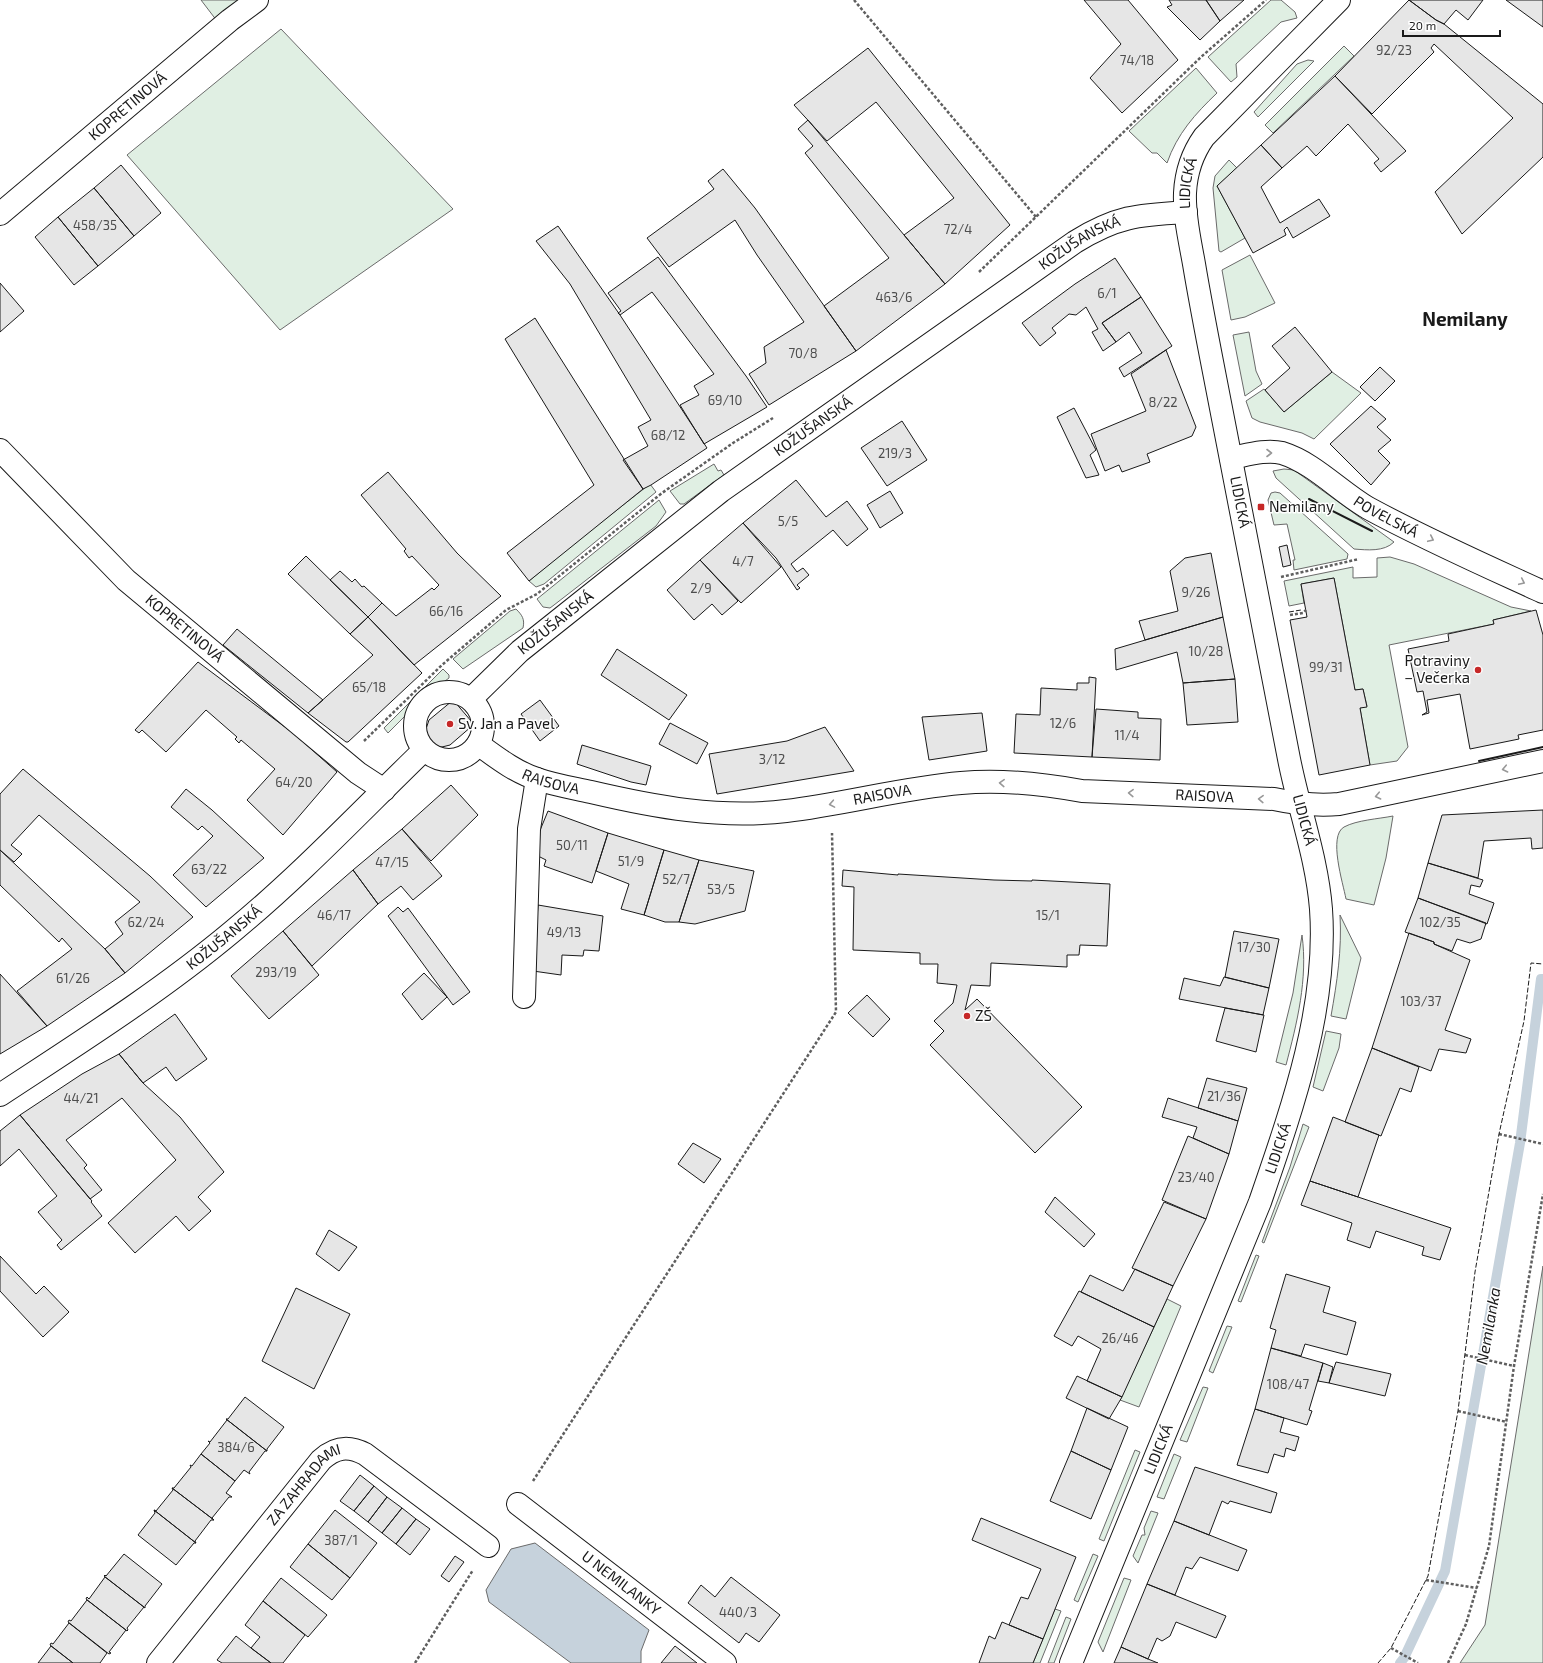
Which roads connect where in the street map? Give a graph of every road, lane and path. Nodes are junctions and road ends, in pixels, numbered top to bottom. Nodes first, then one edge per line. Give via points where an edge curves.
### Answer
1 (258, 0) edge
2 (854, 0) edge
3 (1266, 0) edge
4 (1339, 0) edge
5 (1186, 212) junction
6 (0, 214) edge
7 (1036, 217) junction
8 (978, 274) dead end
9 (779, 413) dead end
10 (0, 450) edge
11 (1231, 458) junction
12 (1359, 559) dead end
13 (1276, 578) dead end
14 (1543, 592) edge
15 (1306, 610) dead end
16 (1289, 616) dead end
17 (471, 699) junction
18 (478, 744) junction
19 (424, 750) junction
20 (1543, 761) edge
21 (347, 764) junction
22 (537, 779) junction
23 (384, 790) junction
24 (831, 805) junction
25 (1300, 805) junction
26 (524, 997) dead end
27 (0, 1096) edge
28 (1499, 1134) dead end
29 (1543, 1144) edge
30 (1543, 1194) edge
31 (1465, 1355) dead end
32 (1514, 1366) junction
33 (1458, 1412) dead end
34 (1507, 1422) junction
35 (518, 1504) joint
36 (488, 1546) joint
37 (1426, 1580) dead end
38 (1477, 1588) junction
39 (1391, 1648) dead end
40 (158, 1663) edge
41 (415, 1663) edge
42 (725, 1663) edge
43 (1071, 1663) edge
44 (1418, 1663) edge
45 (1448, 1663) edge

1 - 6 street, KOPRETINOVÁ via 230,20
2 - 7 path
3 - 7 path via 1201,57
4 - 5 street, LIDICKÁ via 1204,137 1194,152 1188,168
5 - 11 street, LIDICKÁ via 1201,308
5 - 17 street, KOŽUŠANSKÁ via 1123,218 1098,228 1075,242 721,491 520,651
7 - 8 path
9 - 21 path via 662,493 537,594 506,610 442,665 365,741
10 - 21 street, KOPRETINOVÁ via 126,580
11 -> 14 street, POVELSKÁ via 1269,452 1297,459 1394,522
11 - 25 street, LIDICKÁ
12 - 13 path
15 - 16 path
17 - 18 street via 478,706 483,725
17 - 19 street via 461,693 449,691 438,692 427,698 415,718 414,730
18 - 19 street via 471,752 452,760 442,760
18 - 22 street, RAISOVA via 513,768
19 - 23 street, KOŽUŠANSKÁ
20 -> 25 street via 1339,804
21 - 23 street, KOPRETINOVÁ
22 - 24 street, RAISOVA via 649,805 695,811 738,814
22 - 26 street via 528,829
23 - 27 street, KOŽUŠANSKÁ via 265,904 208,951 124,1012
25 -> 24 street, RAISOVA via 1274,799 1082,791 992,782 921,788
24 - 35 path via 836,1012
25 - 43 street, LIDICKÁ via 1317,873 1322,944 1317,1001 1299,1078 1281,1142 1260,1202
28 - 29 path
30 - 32 path
31 - 32 path
32 - 34 path
33 - 34 path
34 - 38 path via 1489,1546
35 - 42 street, U NEMILANKY
36 - 40 street, ZA ZAHRADAMI via 365,1454 353,1448 335,1450 321,1460
36 - 41 path
37 - 38 path
38 - 45 path via 1466,1624
39 - 44 path

